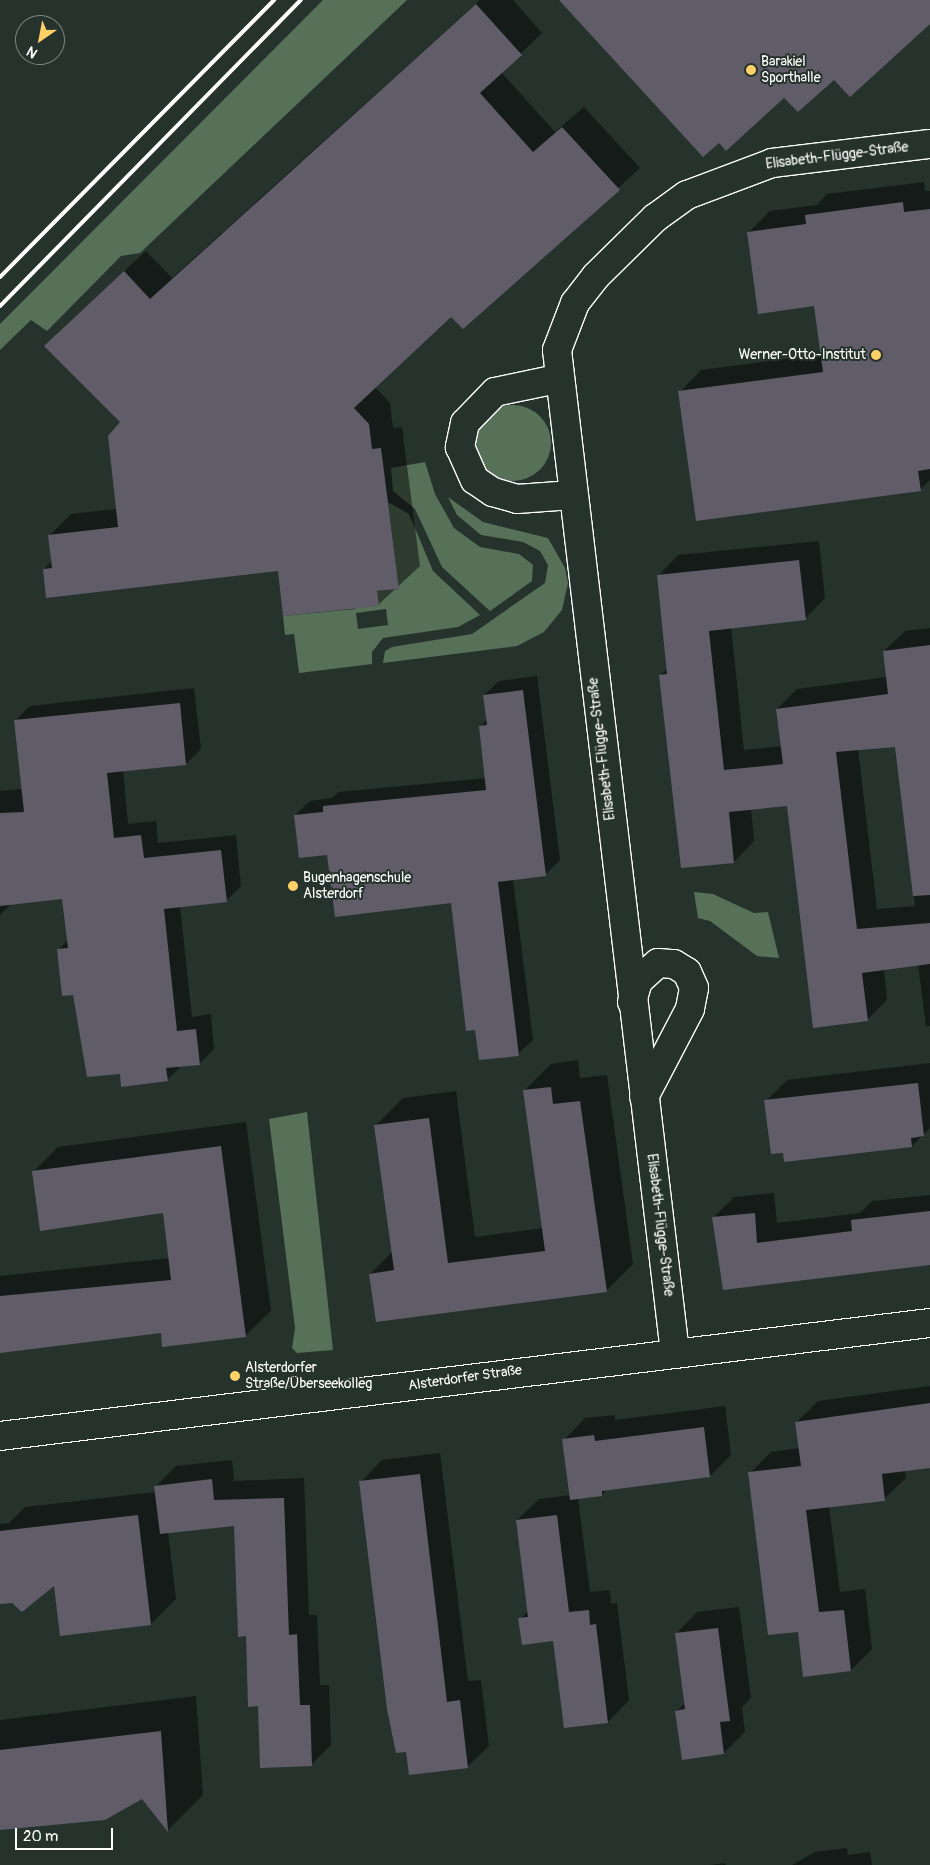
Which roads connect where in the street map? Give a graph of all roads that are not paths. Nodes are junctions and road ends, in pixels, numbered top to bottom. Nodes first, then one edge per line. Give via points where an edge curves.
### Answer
1 (930, 144) edge
2 (557, 379) junction
3 (572, 495) junction
4 (632, 1004) junction
5 (644, 1097) junction
6 (930, 1323) edge
7 (675, 1353) junction
8 (0, 1436) edge

1 - 2 street, Elisabeth-Flügge-Straße via 772,163 687,195 620,248 576,303 557,350
2 - 3 street, Elisabeth-Flügge-Straße
2 - 3 street via 496,392 465,422 460,447 475,480 493,492 517,499
3 - 4 street, Elisabeth-Flügge-Straße
4 - 5 street, Elisabeth-Flügge-Straße
4 - 5 street, Elisabeth-Flügge-Straße via 638,981 658,963 674,964 687,972 694,988 690,1009
5 - 7 street, Elisabeth-Flügge-Straße
6 - 7 street, Alsterdorfer Straße
7 - 8 street, Alsterdorfer Straße

